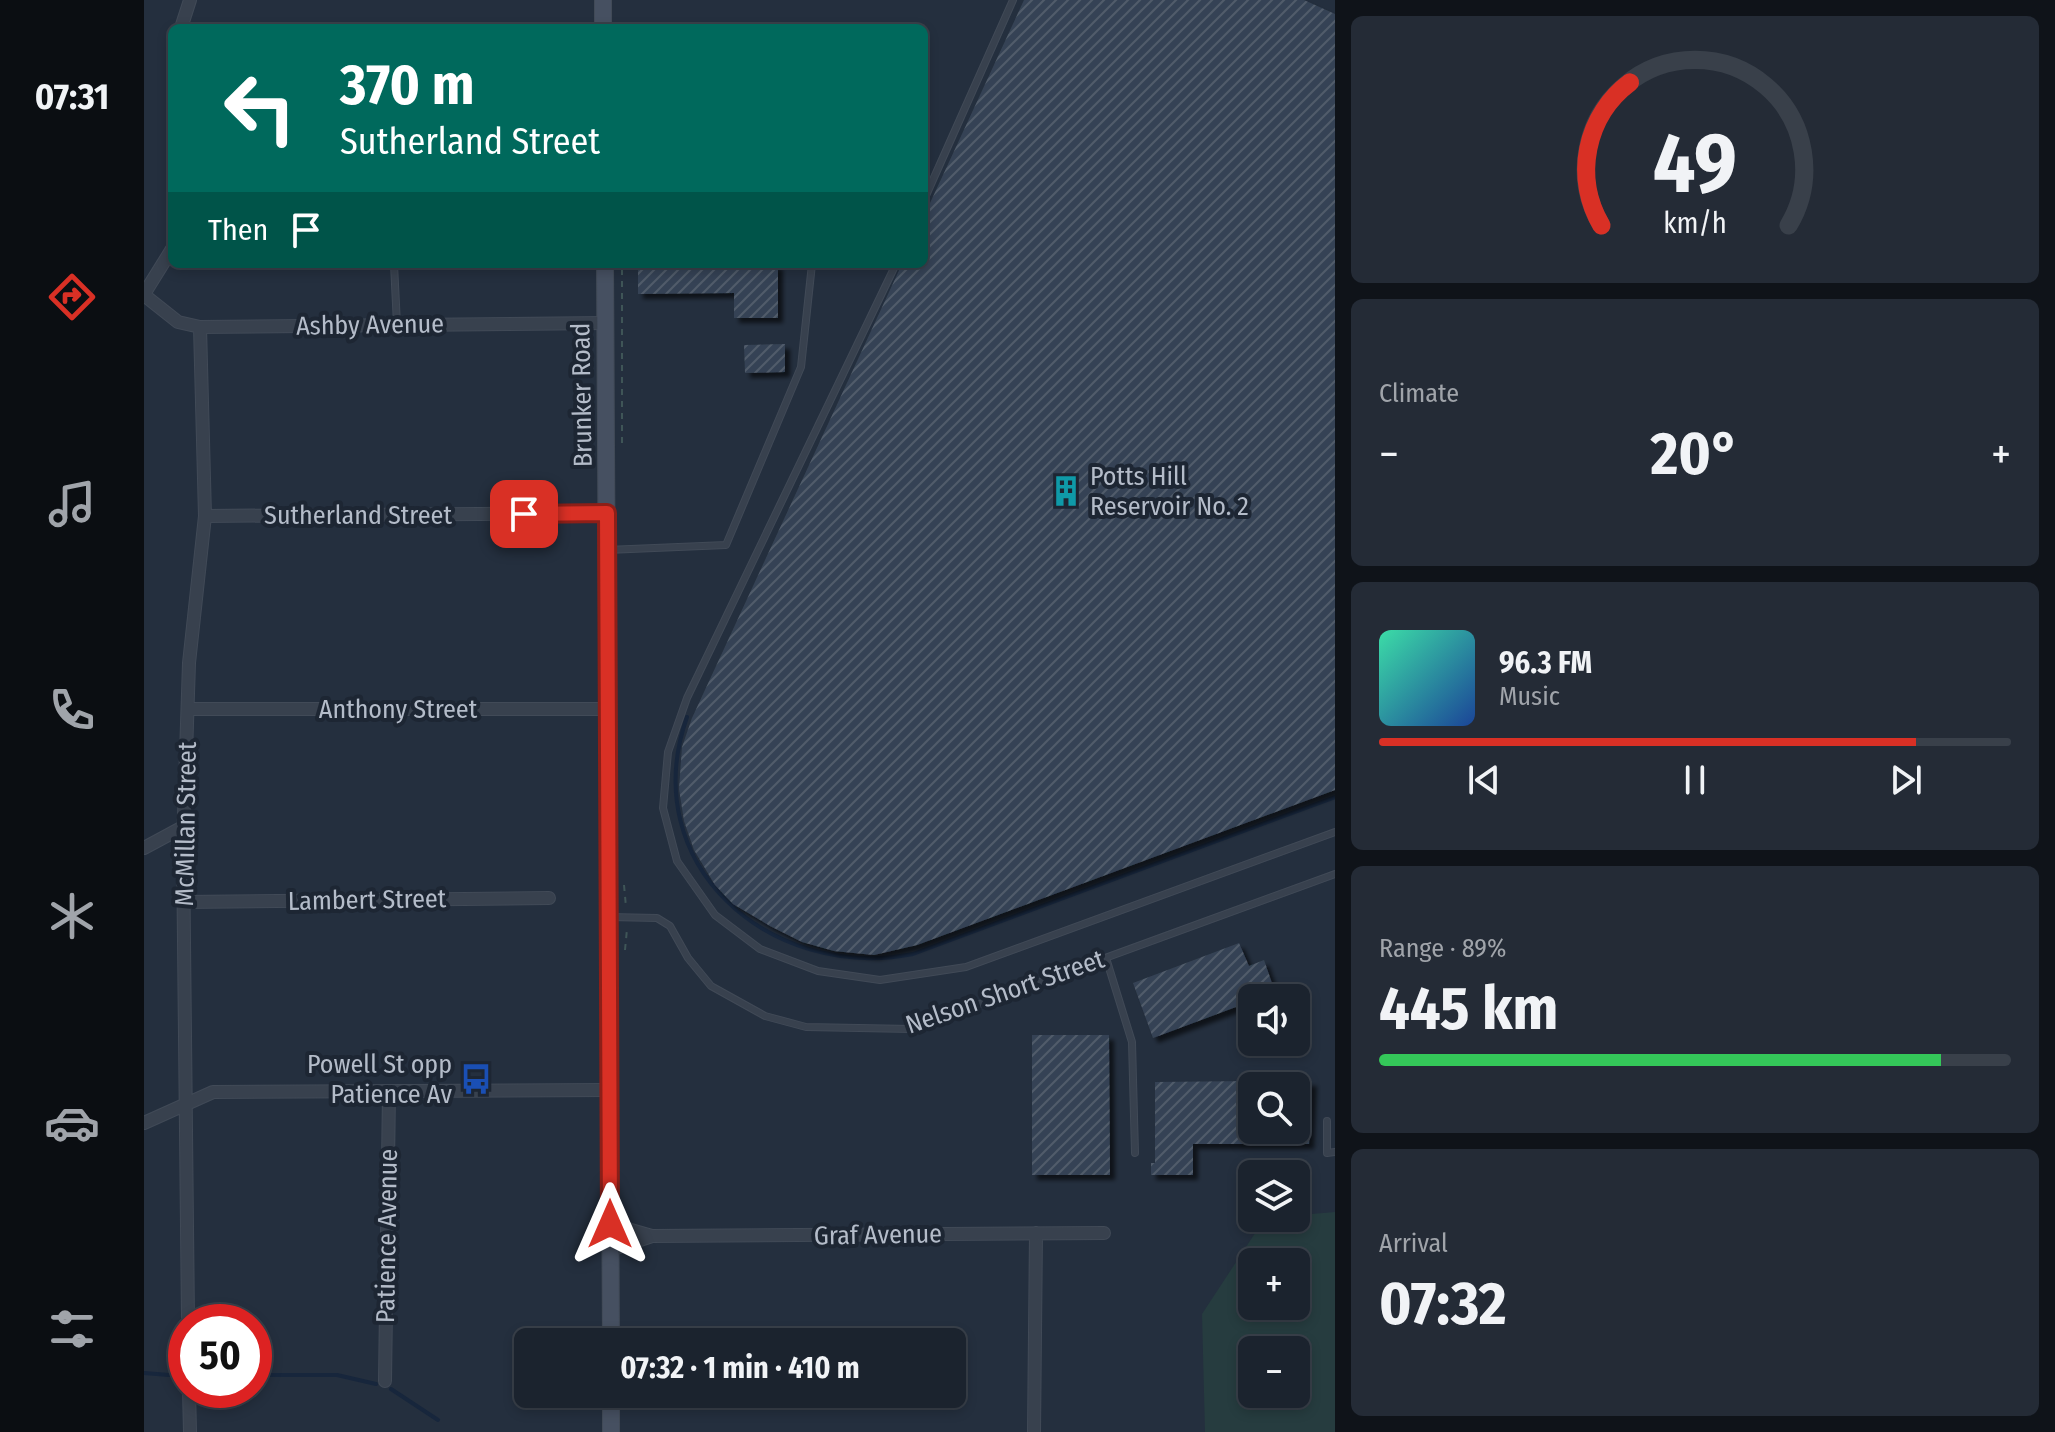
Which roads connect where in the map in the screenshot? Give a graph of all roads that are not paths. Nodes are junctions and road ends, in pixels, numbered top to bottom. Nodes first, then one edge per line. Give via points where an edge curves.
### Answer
1 (190, 0) edge
2 (603, 0) edge
3 (1013, 0) edge
4 (182, 24) edge
5 (603, 24) edge
6 (928, 191) edge
7 (168, 256) edge
8 (394, 268) edge
9 (605, 268) edge
10 (812, 268) edge
11 (894, 268) edge
12 (144, 295) edge
13 (605, 323) junction
14 (397, 325) junction
15 (200, 327) junction
16 (607, 513) junction
17 (205, 516) junction
18 (606, 550) junction
19 (189, 709) junction
20 (607, 709) junction
21 (183, 827) junction
22 (1335, 832) edge
23 (144, 848) edge
24 (1335, 874) edge
25 (549, 898) dead end
26 (184, 902) junction
27 (609, 917) junction
28 (1106, 958) junction
29 (609, 1090) junction
30 (389, 1092) junction
31 (185, 1101) junction
32 (1327, 1121) dead end
33 (144, 1123) edge
34 (1335, 1152) edge
35 (1135, 1153) dead end
36 (610, 1224) junction
37 (1036, 1233) junction
38 (1104, 1233) dead end
39 (652, 1236) junction
40 (610, 1250) junction
41 (188, 1304) edge
42 (611, 1328) edge
43 (385, 1381) dead end
44 (189, 1408) edge
45 (611, 1408) edge
46 (190, 1432) edge
47 (611, 1432) edge
48 (1034, 1432) edge

1 - 4 street
2 - 5 main road
3 - 6 lane
7 - 12 street
8 - 14 lane
9 - 13 main road, Brunker Road
10 - 18 lane via 801,367 726,545
11 - 22 lane via 671,740 663,808 677,861 715,915 760,949 803,966 880,980 966,967
12 - 15 street, Ashby Avenue via 178,322
13 - 14 street, Ashby Avenue
13 - 16 main road, Brunker Road
14 - 15 street, Ashby Avenue
15 - 17 street, McMillan Street
16 - 17 street, Sutherland Street
16 - 18 main road, Brunker Road
17 - 19 street, McMillan Street
18 - 20 main road, Brunker Road
19 - 20 street, Anthony Street
19 - 21 street, McMillan Street
20 - 27 main road, Brunker Road
21 - 23 street
21 - 26 street, McMillan Street
24 - 28 lane, Nelson Short Street
25 - 26 street, Lambert Street
26 - 31 street, McMillan Street
27 - 28 lane, Nelson Short Street via 657,918 670,926 711,986 765,1016 806,1027 911,1029
27 - 29 main road, Brunker Road
28 - 35 lane via 1132,1042
29 - 30 street
29 - 36 main road, Brunker Road
30 - 31 street via 213,1092
30 - 43 street, Patience Avenue
31 - 33 street
31 - 41 street, McMillan Street
32 - 34 lane via 1327,1153
36 - 39 street, Graf Avenue
36 - 40 main road, Brunker Road
37 - 38 street, Graf Avenue
37 - 39 street, Graf Avenue
37 - 48 street
39 - 40 street, Graf Avenue
40 - 42 main road, Brunker Road
44 - 46 street
45 - 47 main road

